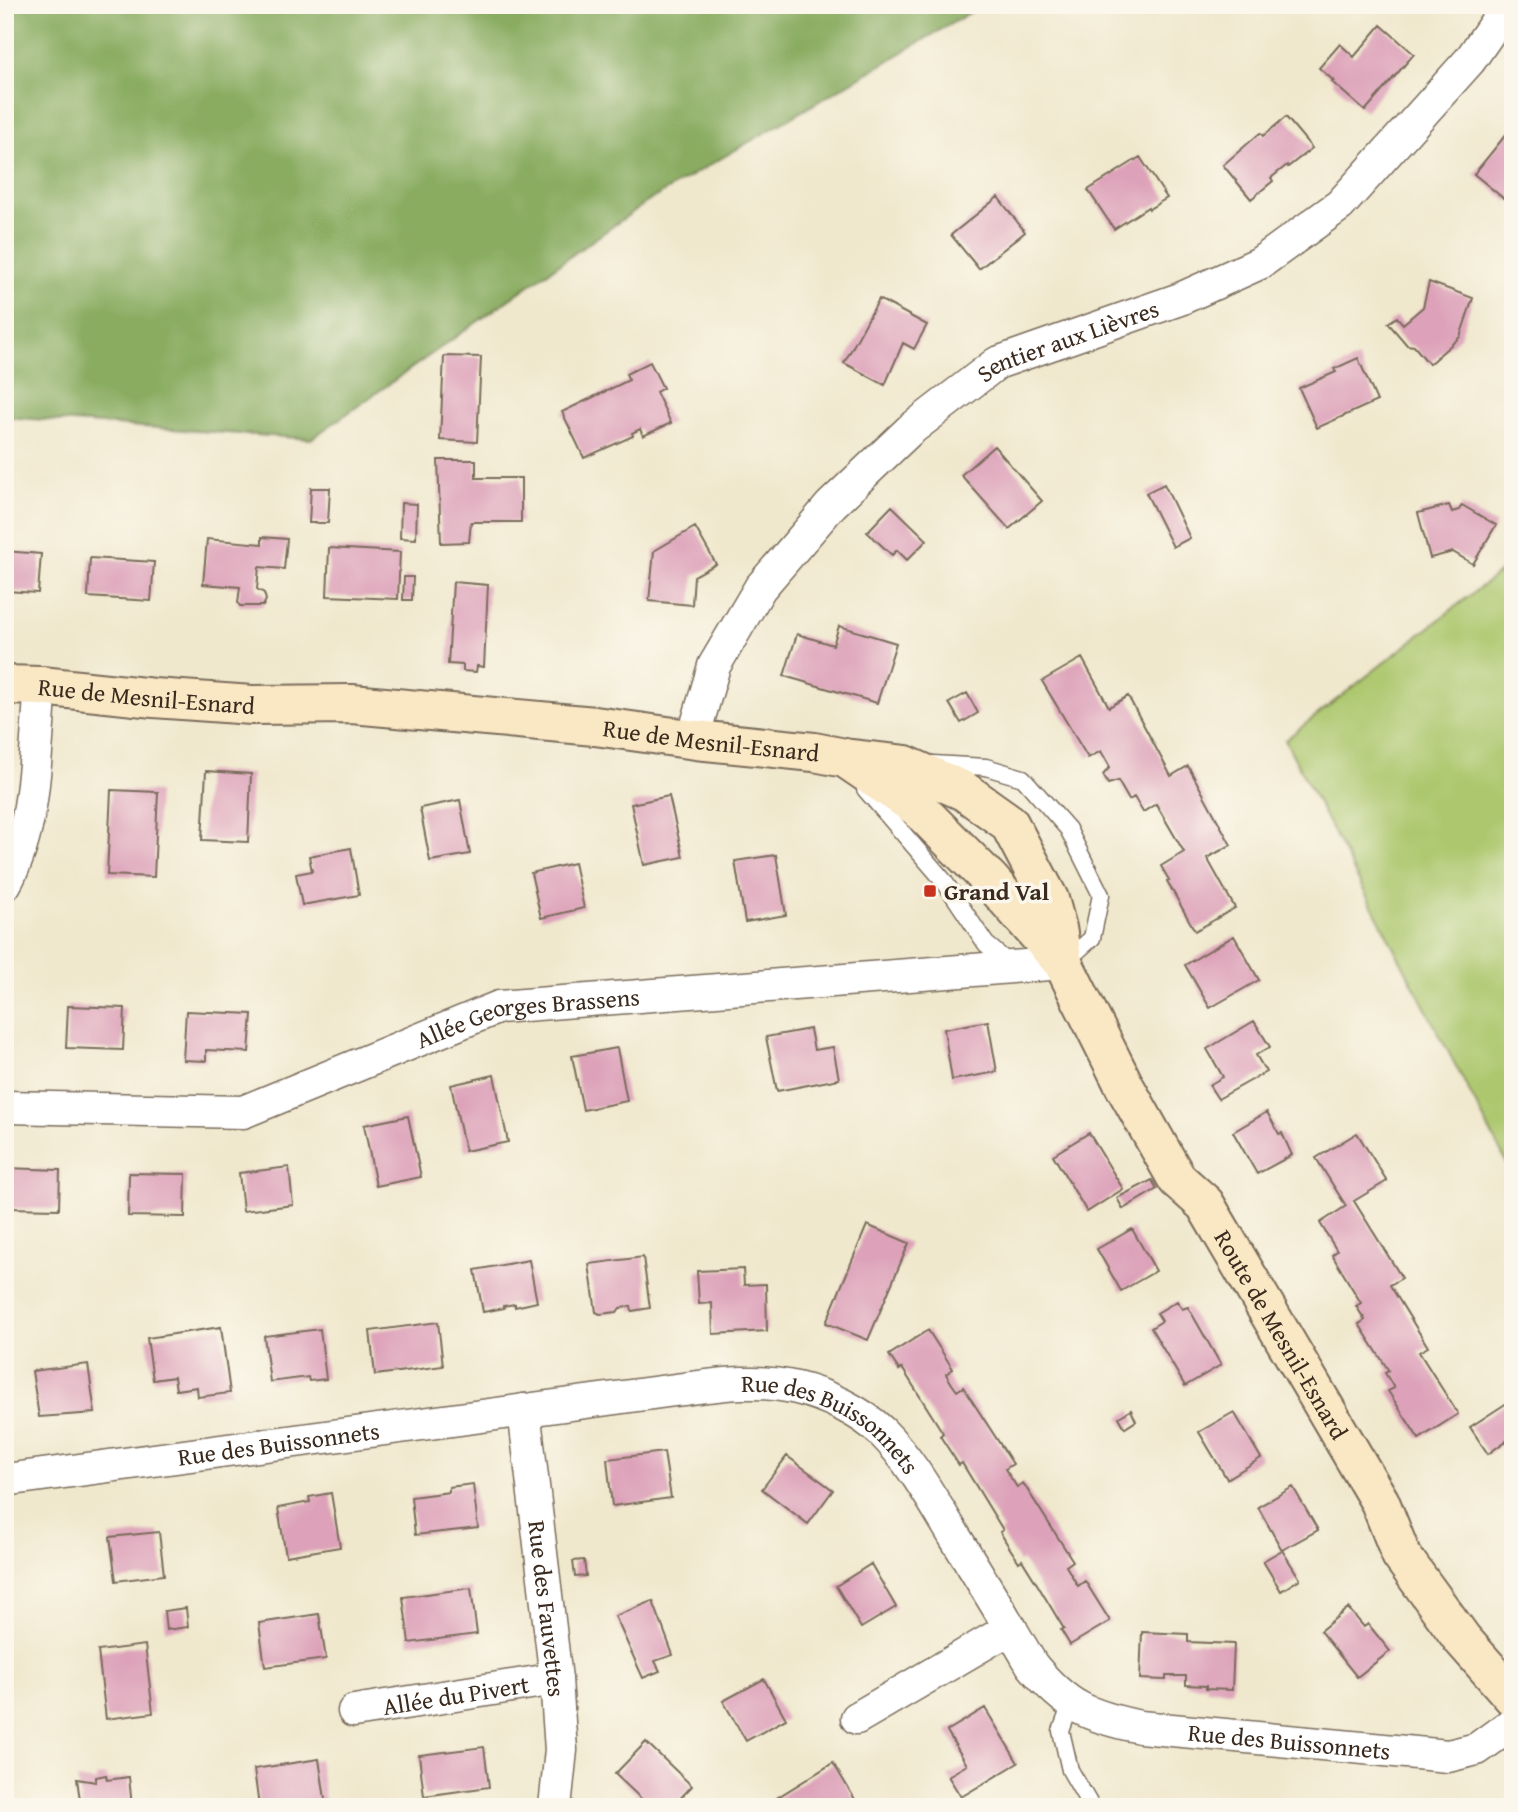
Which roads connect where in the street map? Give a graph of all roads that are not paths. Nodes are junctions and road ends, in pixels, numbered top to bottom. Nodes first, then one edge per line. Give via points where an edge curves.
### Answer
1 (1508, 5) edge
2 (23, 685) edge
3 (696, 740) junction
4 (845, 758) junction
5 (905, 765) junction
6 (5, 884) edge
7 (1063, 963) junction
8 (1016, 969) junction
9 (5, 1107) edge
10 (524, 1410) junction
11 (5, 1480) edge
12 (1011, 1628) junction
13 (556, 1679) junction
14 (1513, 1697) edge
15 (1070, 1704) junction
16 (354, 1711) dead end
17 (857, 1718) dead end
18 (1513, 1723) edge
19 (555, 1807) edge
20 (1085, 1807) edge

1 - 3 street, Sentier aux Lièvres via 1470,61 1340,205 1260,263 1180,299 997,363 910,430 831,505 760,588 714,666
2 - 3 street, Rue de Mesnil-Esnard via 252,705 366,706 595,726
2 - 6 street via 29,814
3 - 4 street, Rue de Mesnil-Esnard
4 - 5 street
4 - 7 street, Rue de Mesnil-Esnard via 917,807
4 - 8 lane via 862,786 944,881 986,944
5 - 7 street via 964,790 1009,823 1048,899
5 - 7 lane via 986,767 1023,778 1068,829 1101,895 1092,938
7 - 8 street, Allée Georges Brassens
7 - 14 street, Route de Mesnil-Esnard via 1177,1179 1205,1204 1380,1502 1401,1555 1462,1639
8 - 9 street, Allée Georges Brassens via 499,1007 243,1112
10 - 11 street, Rue des Buissonnets
10 - 12 street, Rue des Buissonnets via 732,1384 769,1383 826,1398 880,1430 900,1453
10 - 13 street, Rue des Fauvettes
12 - 15 street, Rue des Buissonnets via 1049,1687
12 - 17 street
13 - 16 street, Allée du Pivert
13 - 19 street, Rue des Fauvettes via 561,1750
15 - 18 street, Rue des Buissonnets via 1103,1719 1140,1727 1448,1756 1477,1749
15 - 20 lane via 1060,1731 1070,1770 1089,1802

